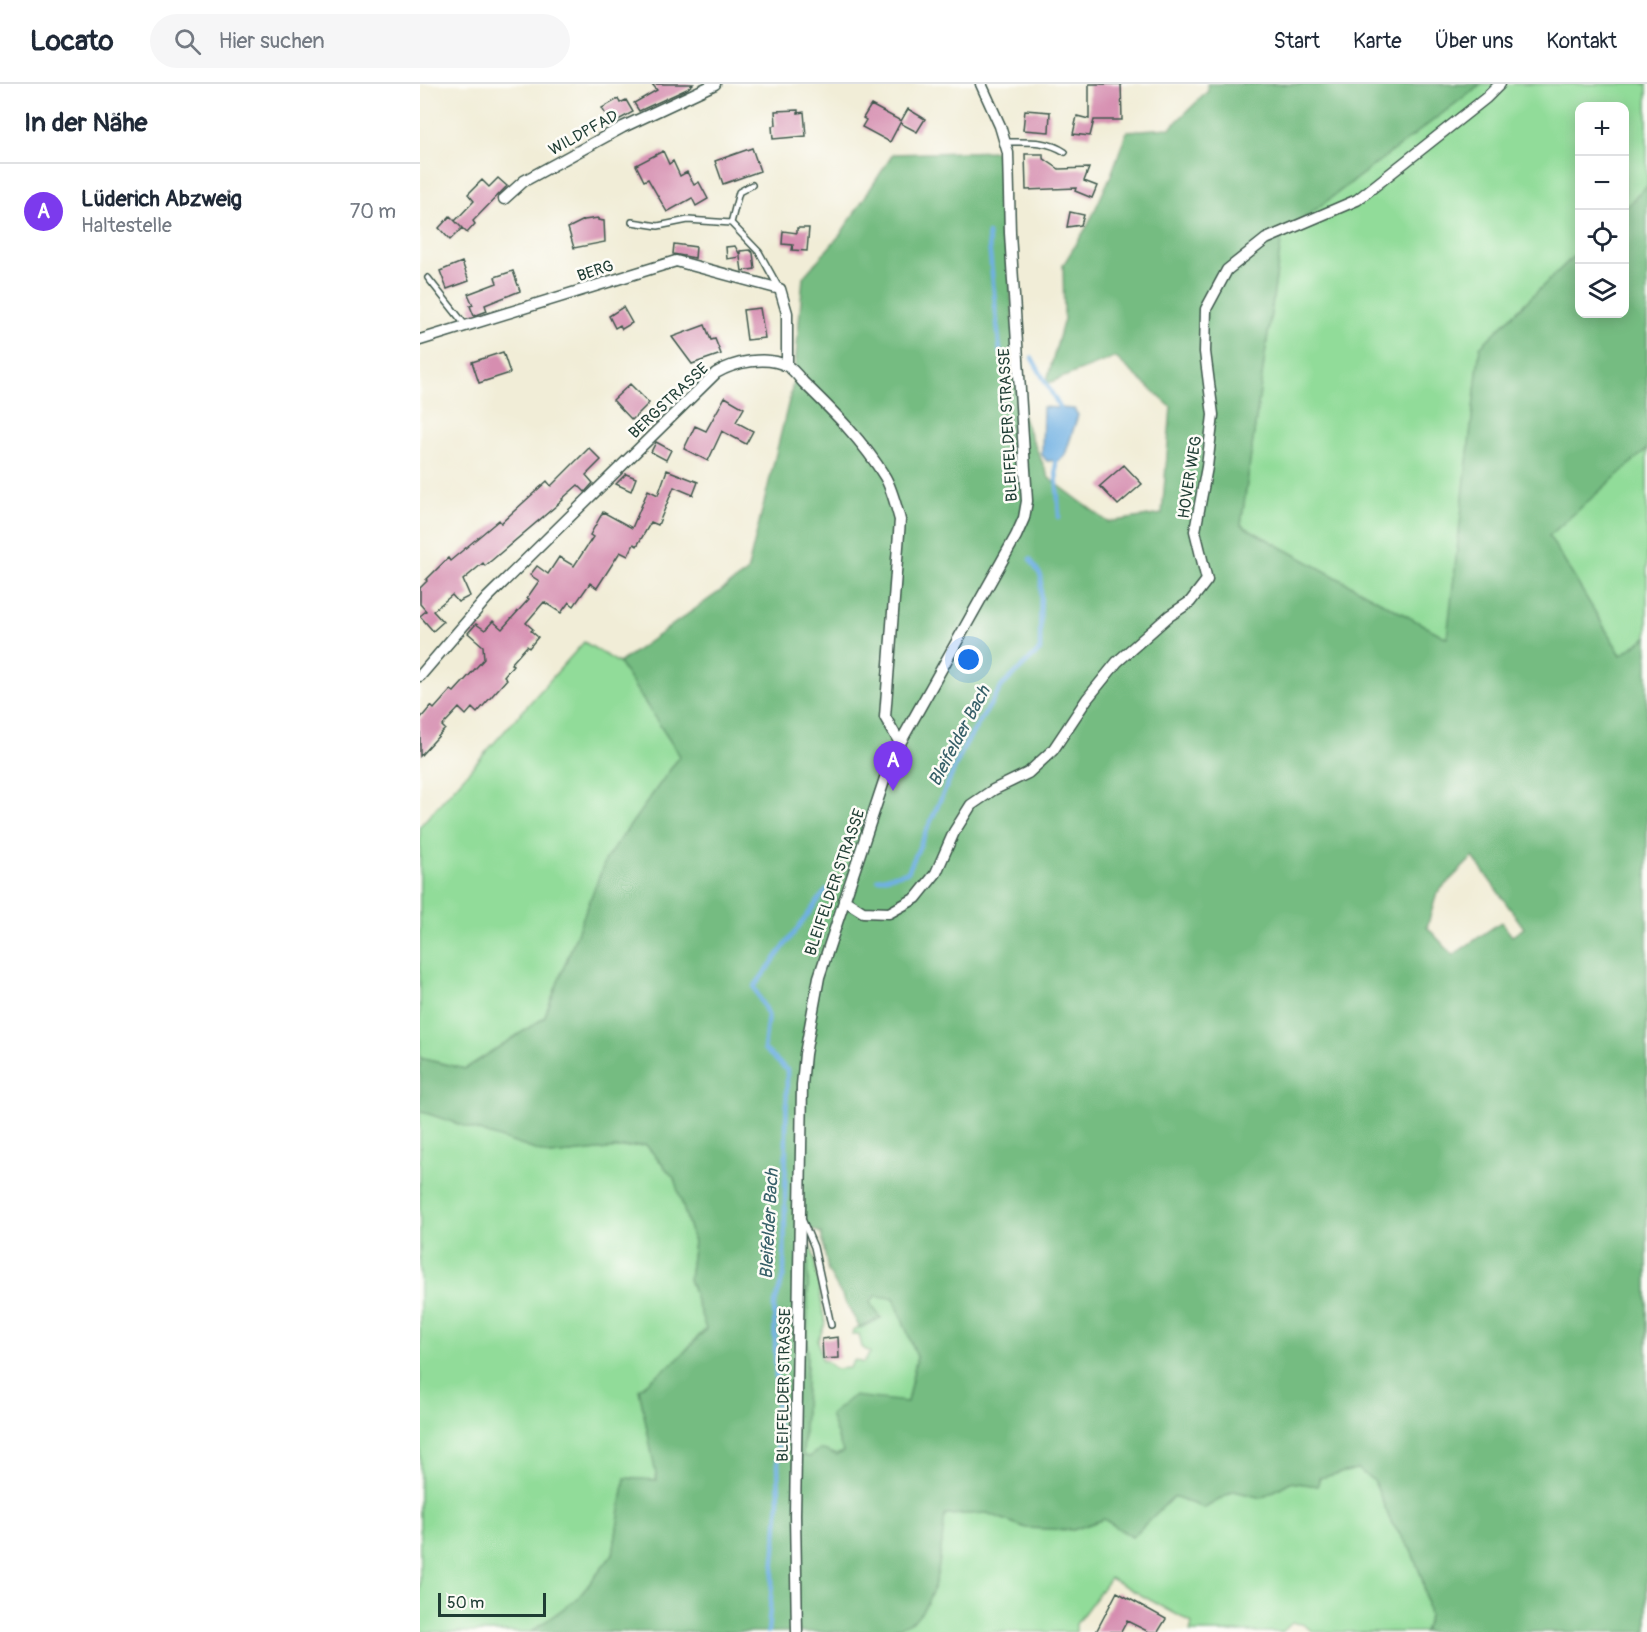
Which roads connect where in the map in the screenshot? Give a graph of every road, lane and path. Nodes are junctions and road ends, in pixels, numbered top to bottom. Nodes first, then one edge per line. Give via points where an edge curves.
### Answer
1 (715, 84) edge
2 (981, 84) edge
3 (1500, 84) edge
4 (1005, 142) junction
5 (1065, 152) dead end
6 (752, 185) dead end
7 (504, 199) dead end
8 (632, 222) dead end
9 (731, 223) junction
10 (428, 278) dead end
11 (780, 289) junction
12 (466, 327) junction
13 (420, 340) edge
14 (787, 366) junction
15 (420, 676) edge
16 (900, 743) junction
17 (844, 900) junction
18 (800, 1211) junction
19 (831, 1325) dead end
20 (797, 1632) edge

1 - 7 street, WILDPFAD via 623,126 524,181
2 - 4 street, BLEIFELDER STRASSE
3 - 17 street, HOVER WEG via 1357,200 1266,239 1227,270 1206,309 1205,352 1213,415 1195,531 1207,580 1190,602 1117,662 1053,750 1028,773 971,806 954,832 936,873 916,898 889,913 863,912
4 - 5 lane via 1039,142
4 - 16 street, BLEIFELDER STRASSE via 1027,501 1016,536
6 - 9 lane via 739,192
8 - 9 lane
9 - 11 lane via 759,252
10 - 12 lane
11 - 12 street, BERG via 676,261
11 - 14 street via 787,313
12 - 13 street, BERG
14 - 15 street, BERGSTRASSE via 744,361 716,373 487,598
14 - 16 street via 827,406 886,478 900,520 885,717
16 - 17 street, BLEIFELDER STRASSE
17 - 18 street, BLEIFELDER STRASSE via 819,977 805,1054
18 - 19 lane via 814,1247
18 - 20 street, BLEIFELDER STRASSE

